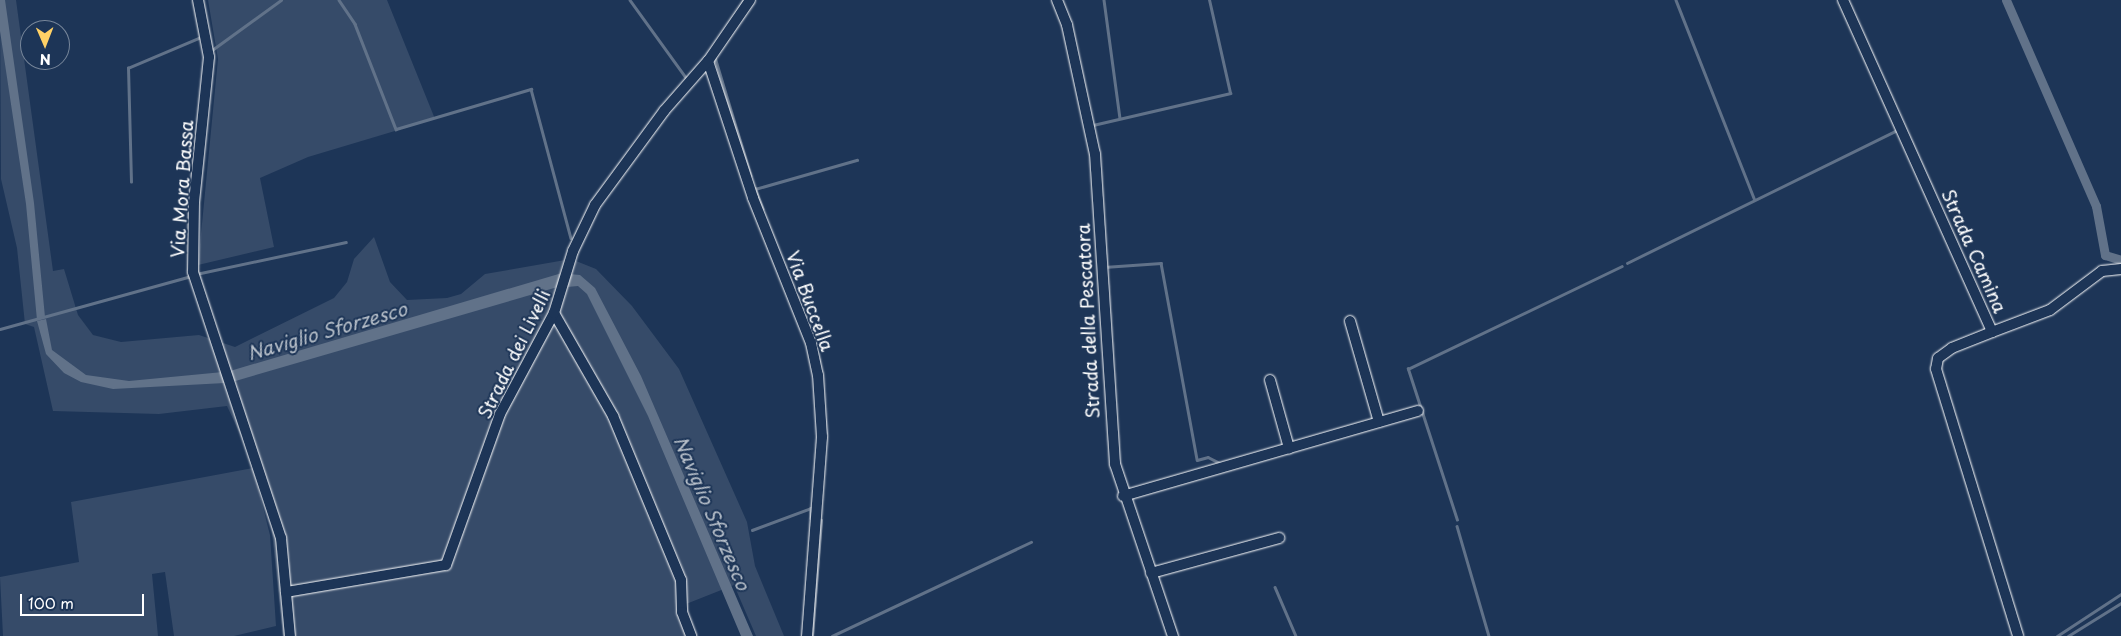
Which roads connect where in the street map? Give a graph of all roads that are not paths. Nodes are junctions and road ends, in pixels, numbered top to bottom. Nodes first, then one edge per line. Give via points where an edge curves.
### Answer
1 (198, 0) edge
2 (750, 0) edge
3 (1057, 0) edge
4 (1844, 0) edge
5 (708, 61) junction
6 (2121, 269) edge
7 (554, 313) junction
8 (1350, 321) dead end
9 (1992, 332) junction
10 (1270, 380) dead end
11 (1418, 411) dead end
12 (1379, 422) junction
13 (1289, 448) junction
14 (1123, 496) junction
15 (1279, 538) dead end
16 (1151, 573) junction
17 (286, 592) junction
18 (290, 636) edge
19 (690, 636) edge
20 (807, 636) edge
21 (1173, 636) edge
22 (2018, 636) edge

1 - 17 street, Via Mora Bassa via 208,52 194,202 194,276 281,538
2 - 5 street
3 - 14 street, Strada della Pescatora via 1067,24 1095,154 1109,419
4 - 9 street, Strada Camina
5 - 7 street, Strada dei Livelli via 664,111 595,205 566,274
5 - 20 street, Via Buccella via 753,198 811,343 818,375 822,436
6 - 9 street via 2102,271 2050,310
7 - 17 street, Strada dei Livelli via 500,414 446,566
7 - 19 street via 613,416 681,580 682,612
8 - 12 street
9 - 22 street, Strada Camina via 1952,348 1938,358 1936,369
10 - 13 street
11 - 12 street
12 - 13 street
13 - 14 street
14 - 16 street, Strada della Pescatora
15 - 16 street
16 - 21 street, Strada della Pescatora
17 - 18 street, Via Mora Bassa

